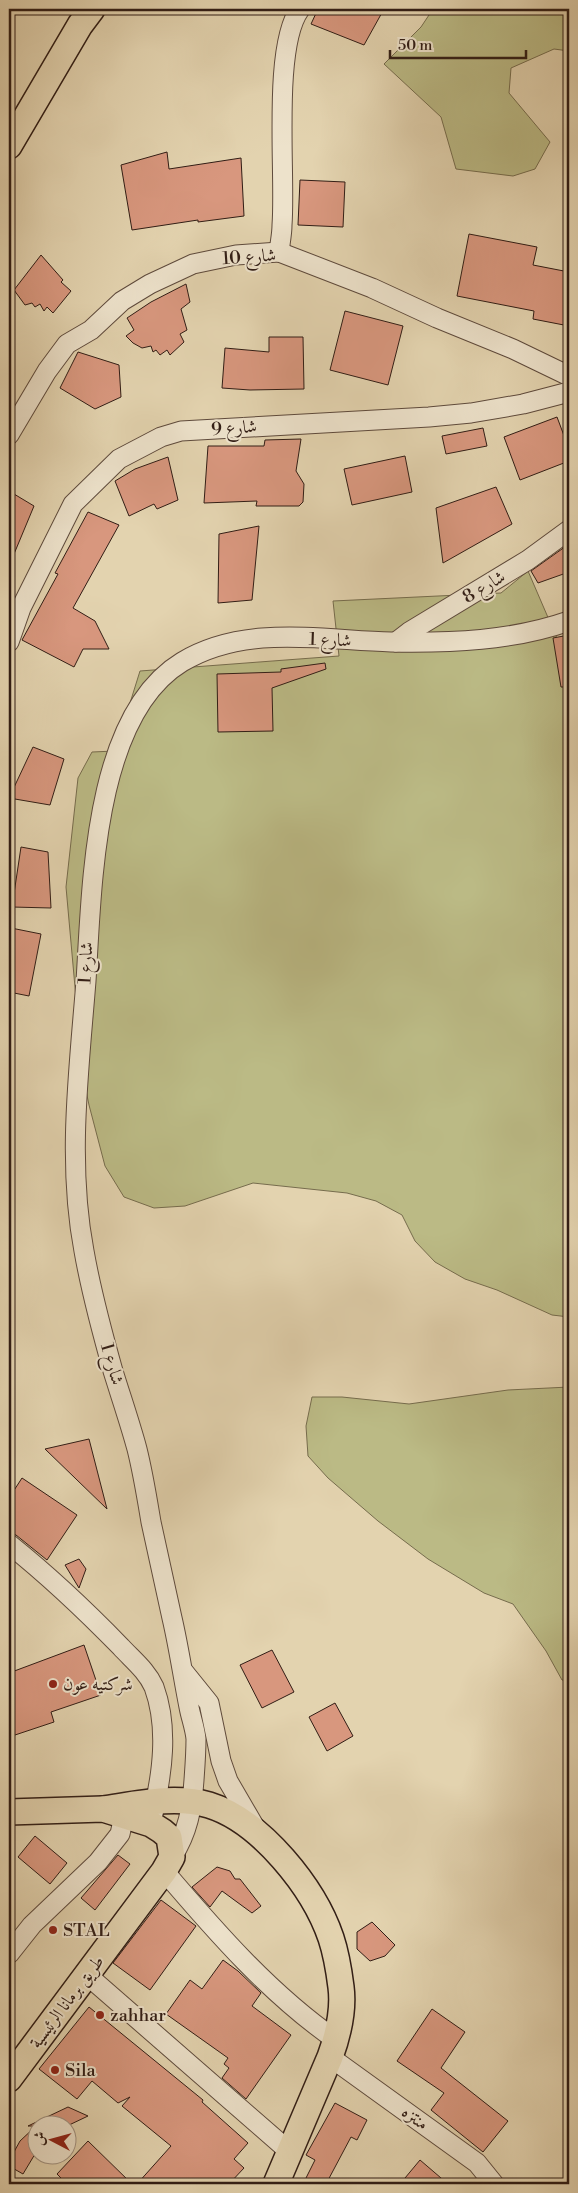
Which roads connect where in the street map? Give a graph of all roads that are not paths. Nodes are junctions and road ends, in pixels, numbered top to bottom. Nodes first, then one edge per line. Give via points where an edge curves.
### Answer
1 (92, 9) edge
2 (300, 9) edge
3 (9, 146) edge
4 (279, 252) junction
5 (569, 376) edge
6 (569, 392) edge
7 (9, 435) edge
8 (569, 530) edge
9 (569, 621) edge
10 (9, 642) edge
11 (396, 642) junction
12 (9, 1544) edge
13 (184, 1672) junction
14 (193, 1802) junction
15 (9, 1812) edge
16 (114, 1812) junction
17 (154, 1812) junction
18 (260, 1835) junction
19 (168, 1864) junction
20 (9, 1954) edge
21 (87, 1975) junction
22 (333, 2048) junction
23 (9, 2078) edge
24 (290, 2152) junction
25 (276, 2184) edge
26 (494, 2184) edge

1 - 3 main road
2 - 4 street via 295,15 286,59
4 - 5 street, شارع 10 via 372,288
4 - 7 street, شارع 10 via 236,255 193,264 122,301 91,330 67,344
6 - 10 street, شارع 9 via 471,413 181,431 161,437 119,459 73,504 22,608
8 - 11 street, شارع 8 via 528,560
9 - 11 street, شارع 1 via 541,631 500,638
11 - 13 street, شارع 1 via 272,637 240,639 200,651 170,670 155,684 132,718 111,777 97,836 88,927 76,1189 83,1250 112,1367 137,1450
12 - 17 street via 54,1580 145,1671 154,1687 163,1726 163,1749
13 - 14 street, شارع 1 via 188,1706 196,1734
13 - 18 street via 209,1703 228,1781
14 - 17 main road
14 - 18 main road via 237,1818
14 - 19 street, شارع 1 via 187,1829
15 - 16 main road
16 - 17 main road
16 - 20 street via 120,1834 98,1862 32,1925
17 - 19 main road via 162,1831 169,1837
18 - 22 main road via 281,1855 302,1884 320,1912 331,1938 341,1988 341,2015
19 - 21 main road, طريق برمانا الرئيسية
19 - 22 street, منتزه via 220,1936
21 - 23 main road, طريق برمانا الرئيسية
21 - 24 street
22 - 24 main road
22 - 26 street, منتزه via 478,2163
24 - 25 main road

